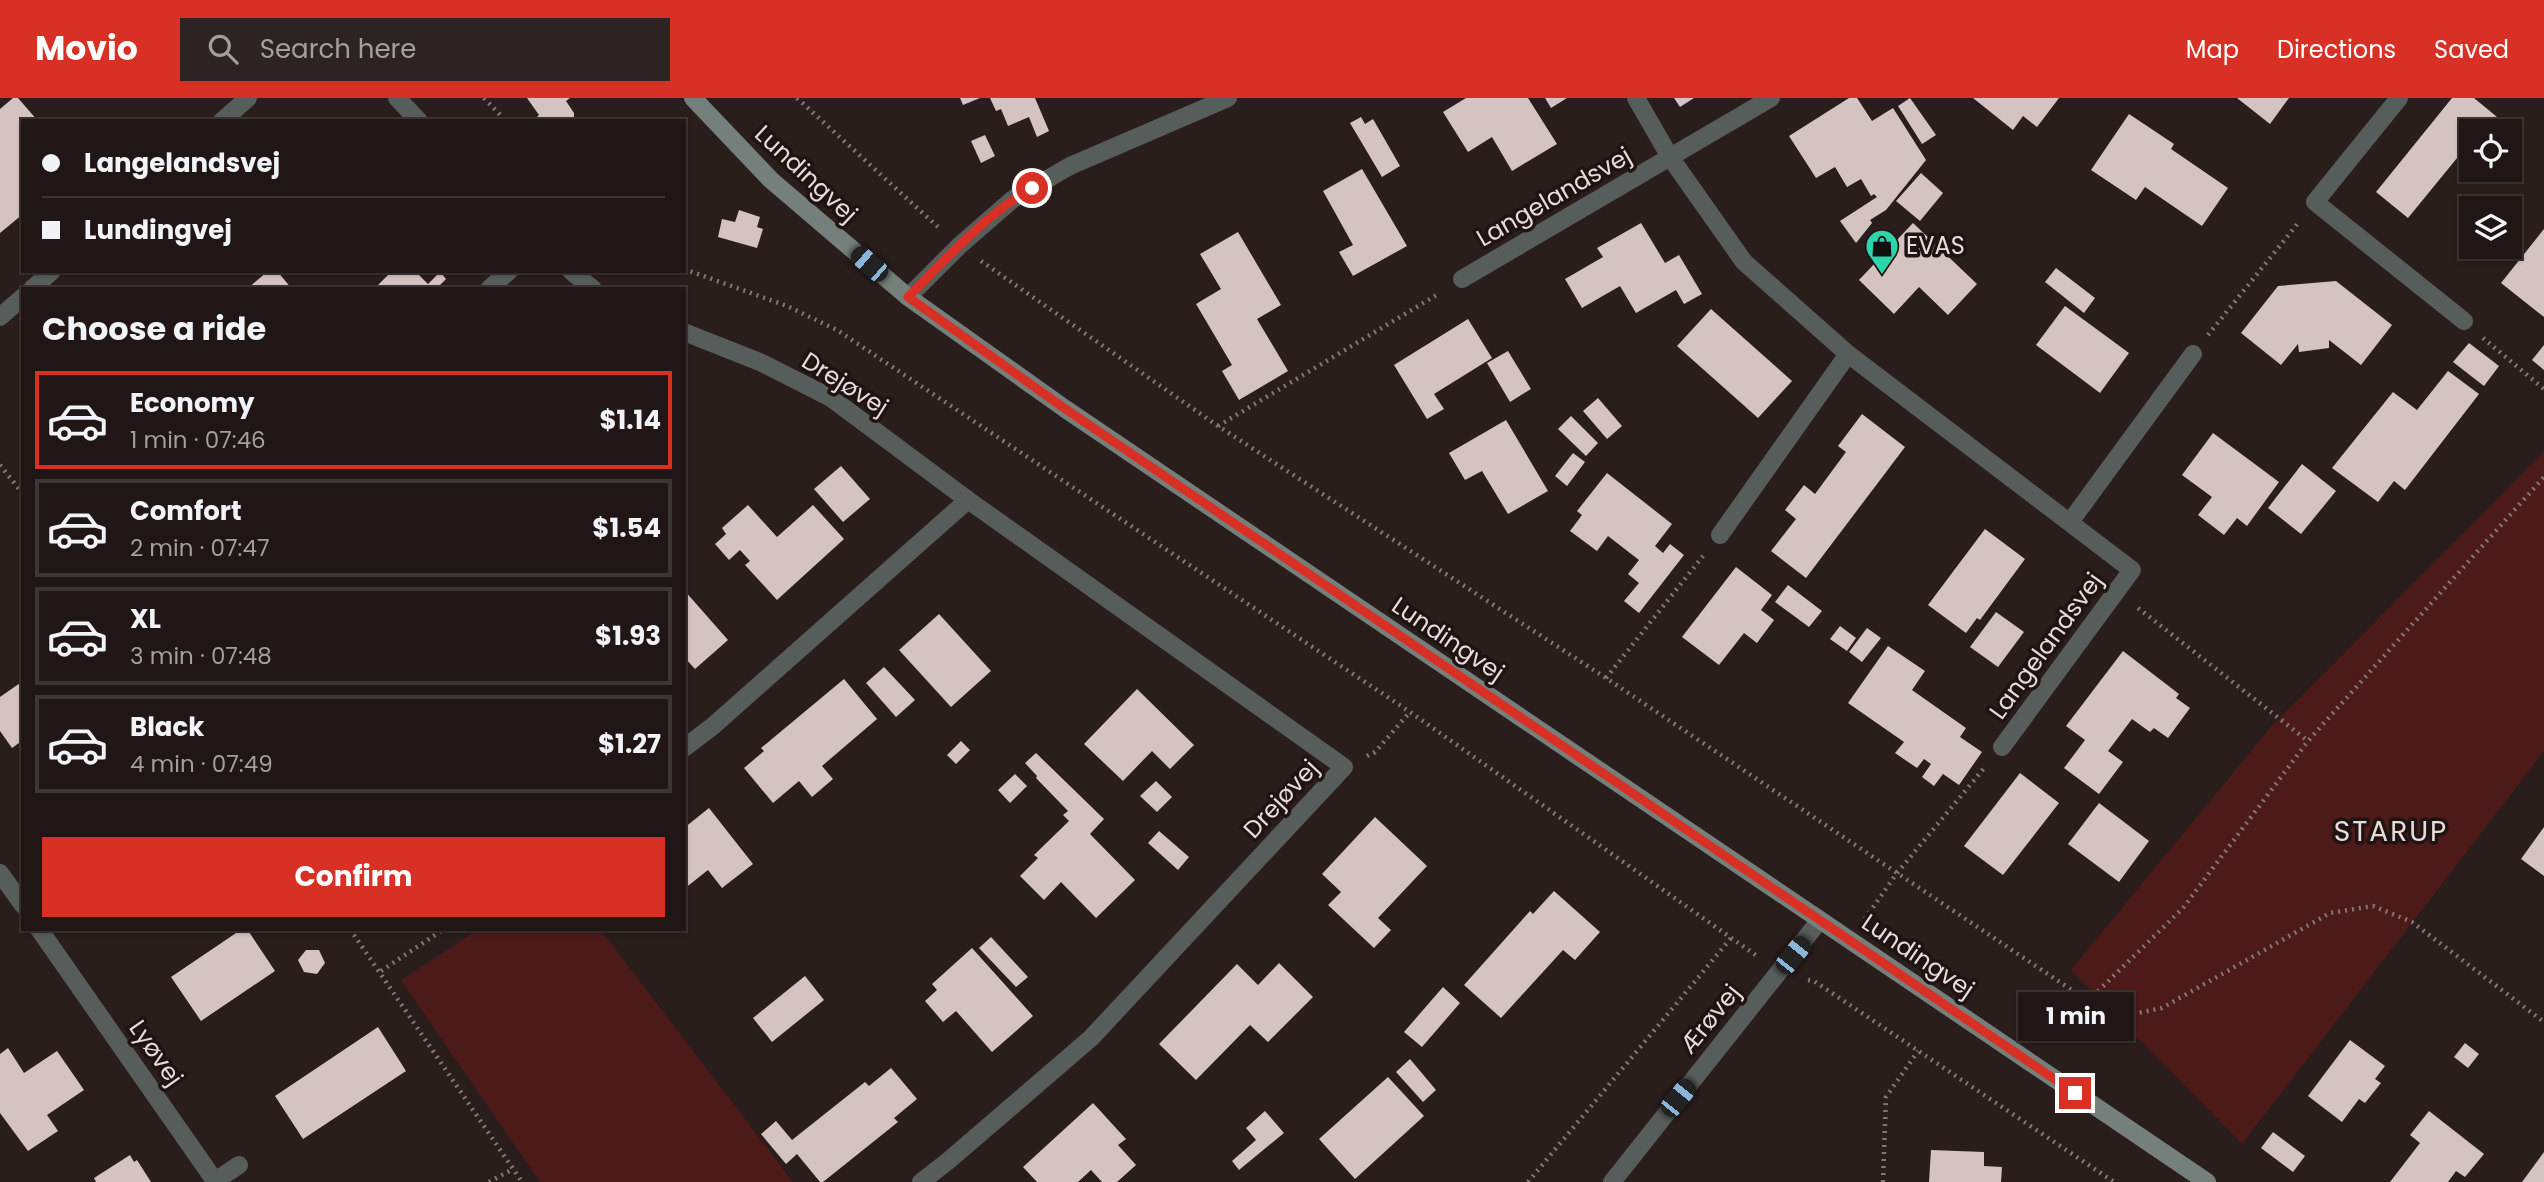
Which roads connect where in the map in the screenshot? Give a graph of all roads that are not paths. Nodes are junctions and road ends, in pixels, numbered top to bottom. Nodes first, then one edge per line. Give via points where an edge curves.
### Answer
1 (248, 98) edge
2 (397, 98) edge
3 (692, 98) edge
4 (1228, 98) edge
5 (1636, 98) edge
6 (1771, 98) edge
7 (2399, 98) edge
8 (224, 119) edge
9 (417, 119) edge
10 (1670, 157) junction
11 (50, 273) edge
12 (507, 273) edge
13 (573, 273) edge
14 (1462, 279) road end
15 (34, 287) edge
16 (491, 287) edge
17 (591, 287) edge
18 (908, 297) junction
19 (21, 299) edge
20 (0, 317) edge
21 (2464, 321) road end
22 (686, 332) edge
23 (1848, 354) junction
24 (2193, 354) road end
25 (968, 500) junction
26 (2070, 522) junction
27 (1720, 535) road end
28 (686, 746) edge
29 (2002, 747) road end
30 (0, 873) edge
31 (21, 902) edge
32 (1820, 920) junction
33 (40, 931) edge
34 (239, 1165) dead end
35 (921, 1182) edge
36 (1612, 1182) edge
37 (2207, 1182) edge

1 - 8 street
2 - 9 street
3 - 18 street, Lundingvej via 771,180
4 - 18 street via 1070,166 1013,199
5 - 10 street, Langelandsvej
6 - 10 street, Langelandsvej
7 - 21 street via 2315,202
10 - 14 street, Langelandsvej
10 - 23 street, Langelandsvej via 1744,262
11 - 15 street
12 - 16 street
13 - 17 street
18 - 32 street, Lundingvej via 1064,408
19 - 20 street
22 - 25 street, Drejøvej via 831,398
23 - 26 street, Langelandsvej
23 - 27 street
24 - 26 street
25 - 28 street
25 - 35 street, Drejøvej via 1344,767 1091,1038
26 - 29 street, Langelandsvej via 2132,570
30 - 31 street
32 - 36 street, Ærøvej
32 - 37 street, Lundingvej
33 - 34 street, Lyøvej via 215,1181

